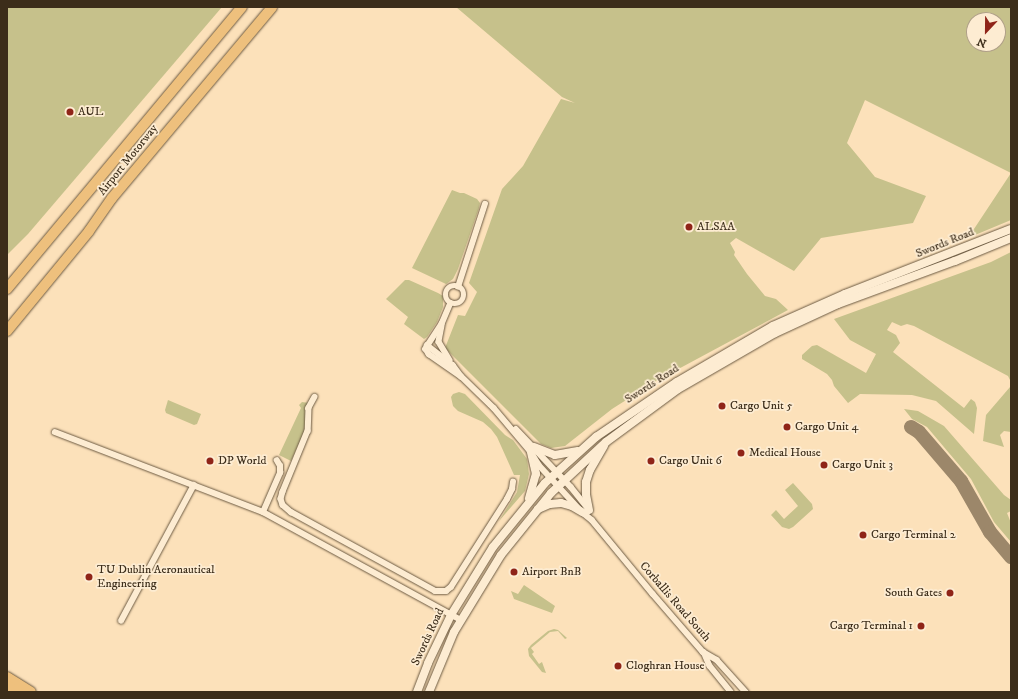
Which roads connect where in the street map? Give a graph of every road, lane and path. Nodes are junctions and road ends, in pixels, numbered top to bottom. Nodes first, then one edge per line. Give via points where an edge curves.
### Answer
1 (242, 7) edge
2 (272, 7) edge
3 (112, 198) junction
4 (485, 204) dead end
5 (63, 222) junction
6 (1011, 229) edge
7 (1011, 238) edge
8 (7, 282) edge
9 (458, 287) junction
10 (7, 289) edge
11 (451, 303) junction
12 (7, 322) edge
13 (442, 324) junction
14 (7, 331) edge
15 (428, 345) junction
16 (453, 365) junction
17 (461, 376) junction
18 (315, 397) dead end
19 (55, 432) dead end
20 (606, 442) junction
21 (532, 449) junction
22 (579, 451) junction
23 (277, 461) dead end
24 (554, 474) junction
25 (513, 482) dead end
26 (561, 482) junction
27 (194, 485) junction
28 (528, 503) junction
29 (536, 510) junction
30 (586, 511) junction
31 (263, 512) junction
32 (451, 615) junction
33 (461, 620) junction
34 (121, 621) dead end
35 (704, 652) junction
36 (7, 677) edge
37 (7, 686) edge
38 (742, 689) edge
39 (19, 692) edge
40 (30, 692) edge
41 (417, 692) edge
42 (429, 692) edge
43 (731, 692) edge
44 (746, 692) edge

1 - 5 highway, Airport Motorway
2 - 3 highway, Airport Motorway
3 - 12 highway
3 - 14 highway, Airport Motorway via 90,231
4 - 9 street
5 - 8 highway
5 - 10 highway
6 - 22 main road, Swords Road via 845,294 774,326 676,382
7 - 20 main road, Swords Road via 838,304 775,333 678,389
9 - 11 street via 450,288 447,292 447,298
9 - 11 street via 463,290 464,299 457,304
11 - 13 street
13 - 15 street
13 - 16 street via 439,337 441,347
15 - 16 street
15 - 17 street via 426,349 429,354
16 - 17 street
17 - 21 street, Corballis Road South
18 - 25 street via 309,408 308,431 283,492 283,505 291,512 435,591 446,591 451,587 507,499
19 - 27 street
20 - 26 main road, Swords Road
20 - 30 main road via 586,482
21 - 22 main road via 555,455
21 - 24 street, Corballis Road South via 539,465
21 - 28 main road via 536,474
22 - 24 main road, Swords Road
23 - 31 street via 280,473
24 - 26 street, Corballis Road South
24 - 28 main road, Swords Road
26 - 29 main road, Swords Road
26 - 30 street, Corballis Road South
27 - 31 street
27 - 34 street
28 - 32 main road, Swords Road via 483,562
29 - 30 main road via 561,502
29 - 33 main road, Swords Road via 501,555
30 - 35 street, Corballis Road South via 652,594
31 - 32 street
32 - 33 street
32 - 41 main road, Swords Road
33 - 42 main road, Swords Road
35 - 38 street, Corballis Road South via 717,660
35 - 43 street via 710,666
36 - 40 highway
37 - 39 highway
38 - 44 street, Corballis Road South

